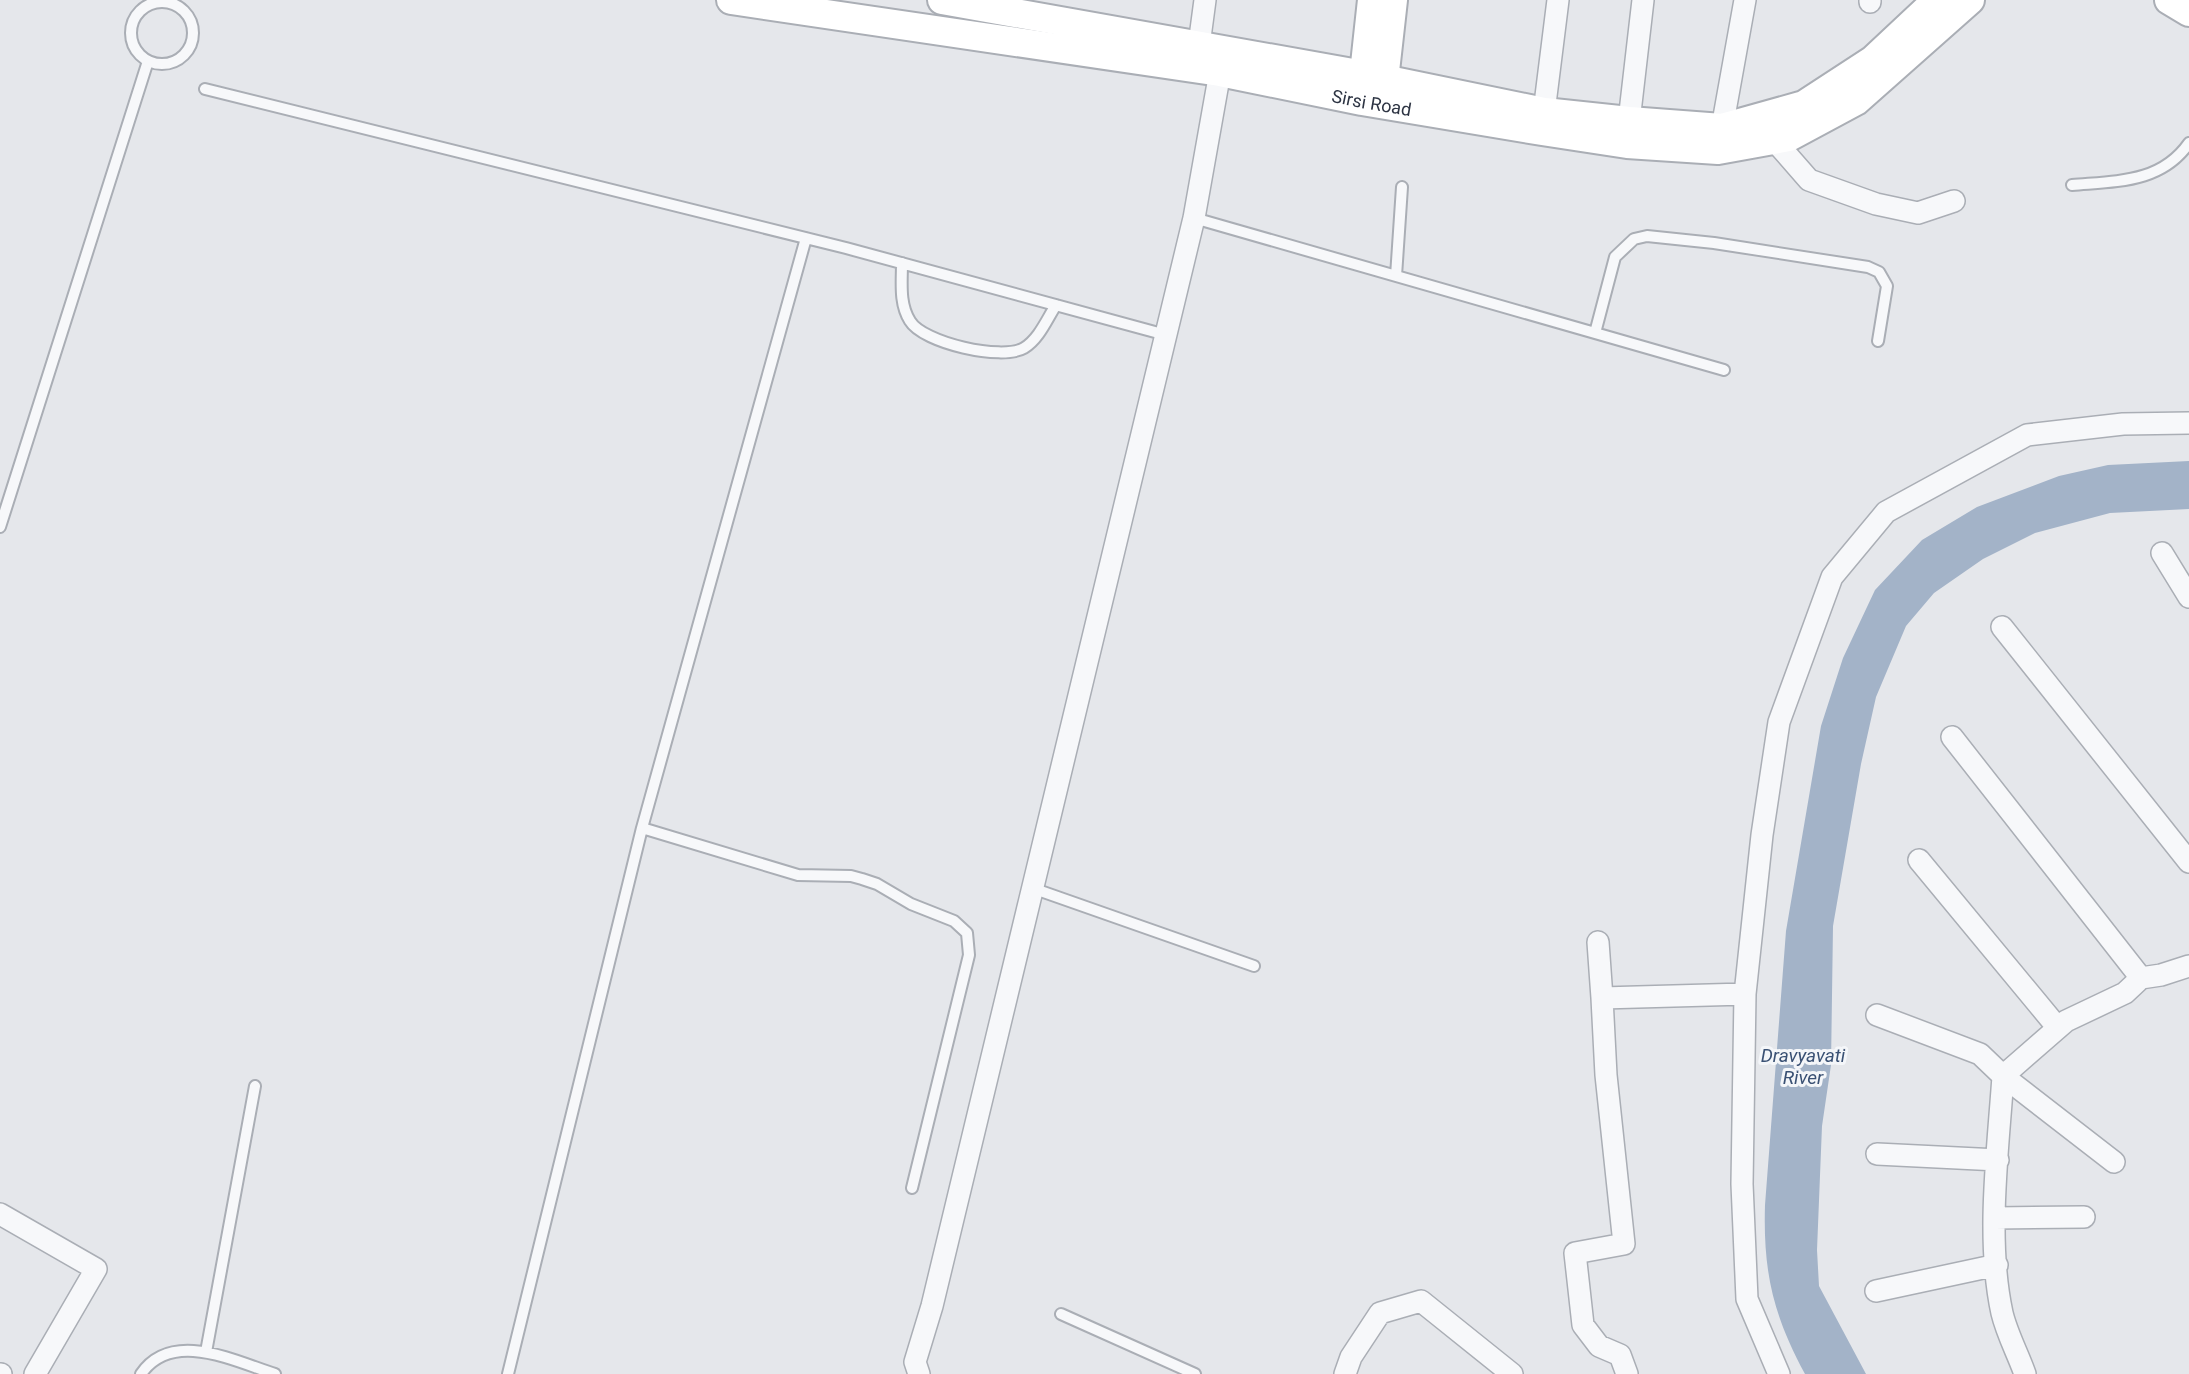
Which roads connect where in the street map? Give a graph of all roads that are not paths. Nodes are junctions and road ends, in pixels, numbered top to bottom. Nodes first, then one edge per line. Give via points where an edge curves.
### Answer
1 (731, 0) edge
2 (942, 0) edge
3 (1205, 0) edge
4 (1372, 0) edge
5 (1394, 0) edge
6 (1558, 0) edge
7 (1643, 0) edge
8 (1745, 0) edge
9 (1937, 0) edge
10 (1970, 0) edge
11 (2169, 0) edge
12 (169, 1) edge
13 (2189, 12) edge
14 (939, 30) junction
15 (1199, 46) junction
16 (148, 61) junction
17 (1220, 72) junction
18 (205, 89) dead end
19 (1373, 90) junction
20 (1545, 112) junction
21 (1629, 121) junction
22 (1720, 139) junction
23 (1774, 140) junction
24 (2189, 143) edge
25 (2073, 185) dead end
26 (1402, 187) dead end
27 (1954, 201) dead end
28 (1194, 218) junction
29 (806, 238) junction
30 (902, 263) junction
31 (1396, 276) junction
32 (1056, 305) junction
33 (1595, 333) junction
34 (1166, 335) junction
35 (1878, 341) dead end
36 (1724, 370) dead end
37 (2189, 423) edge
38 (0, 527) edge
39 (2162, 553) dead end
40 (2189, 597) edge
41 (2002, 627) dead end
42 (1952, 737) dead end
43 (642, 828) junction
44 (1919, 860) dead end
45 (2189, 862) edge
46 (1032, 888) junction
47 (1598, 942) dead end
48 (1254, 966) dead end
49 (2189, 966) edge
50 (2141, 978) junction
51 (1745, 994) junction
52 (1602, 998) junction
53 (1877, 1015) dead end
54 (2057, 1028) junction
55 (2003, 1076) junction
56 (255, 1086) dead end
57 (1877, 1154) dead end
58 (1998, 1160) junction
59 (2115, 1162) dead end
60 (912, 1188) dead end
61 (0, 1214) edge
62 (2084, 1217) dead end
63 (1996, 1218) junction
64 (1997, 1265) junction
65 (1876, 1291) dead end
66 (1061, 1314) dead end
67 (206, 1352) junction
68 (35, 1374) edge
69 (141, 1374) edge
70 (275, 1374) edge
71 (508, 1374) edge
72 (919, 1374) edge
73 (1195, 1374) edge
74 (1345, 1374) edge
75 (1512, 1374) edge
76 (1626, 1374) edge
77 (1779, 1374) edge
78 (2025, 1374) edge

1 - 14 street, Sirsi Road
2 - 14 street
2 - 15 street, Sirsi Road
3 - 15 street
4 - 19 street
5 - 19 street
6 - 20 street
7 - 21 street
8 - 22 street
9 - 22 street, Sirsi Road via 1873,60 1804,105
10 - 23 street, Sirsi Road via 1856,101 1789,137
11 - 13 street
12 - 16 lane via 143,8 133,22 135,48
12 - 16 lane via 190,18 192,43 174,62
14 - 17 street, Sirsi Road
15 - 19 street, Sirsi Road
16 - 38 lane
17 - 19 street, Sirsi Road
17 - 28 street
18 - 29 lane
19 - 20 street, Sirsi Road
19 - 22 street, Sirsi Road via 1627,144
20 - 21 street, Sirsi Road
21 - 22 street, Sirsi Road
22 - 23 street, Sirsi Road
23 - 27 street via 1809,180 1875,204 1918,213
24 - 25 lane via 2178,159 2160,170 2130,180
26 - 31 lane
28 - 31 lane
28 - 34 street
29 - 30 lane
29 - 43 lane
30 - 32 lane
30 - 32 lane via 902,295 910,321 929,337 964,347 997,353 1025,347
31 - 33 lane
32 - 34 lane
33 - 35 lane via 1615,257 1634,239 1647,236 1879,272 1887,286
33 - 36 lane
34 - 46 street
37 - 51 street via 2123,424 2027,435 1886,512 1832,577 1779,722
39 - 40 street
41 - 45 street
42 - 50 street
43 - 60 lane via 798,875 863,879 954,921 967,933 969,955
43 - 71 lane
44 - 54 street
46 - 48 lane
46 - 72 street via 915,1362
47 - 52 street
49 - 50 street
50 - 54 street via 2125,993
51 - 52 street
51 - 77 street via 1742,1184 1747,1299
52 - 76 street via 1625,1244 1575,1253 1583,1325 1599,1346 1620,1355
53 - 55 street via 1980,1054
54 - 55 street
55 - 58 street
55 - 59 street
56 - 67 lane
57 - 58 street
58 - 63 street
61 - 68 street via 96,1269
62 - 63 street
63 - 64 street
64 - 65 street
64 - 78 street via 2003,1314
66 - 73 lane
67 - 69 lane via 158,1356
67 - 70 lane
74 - 75 street via 1380,1313 1421,1301

